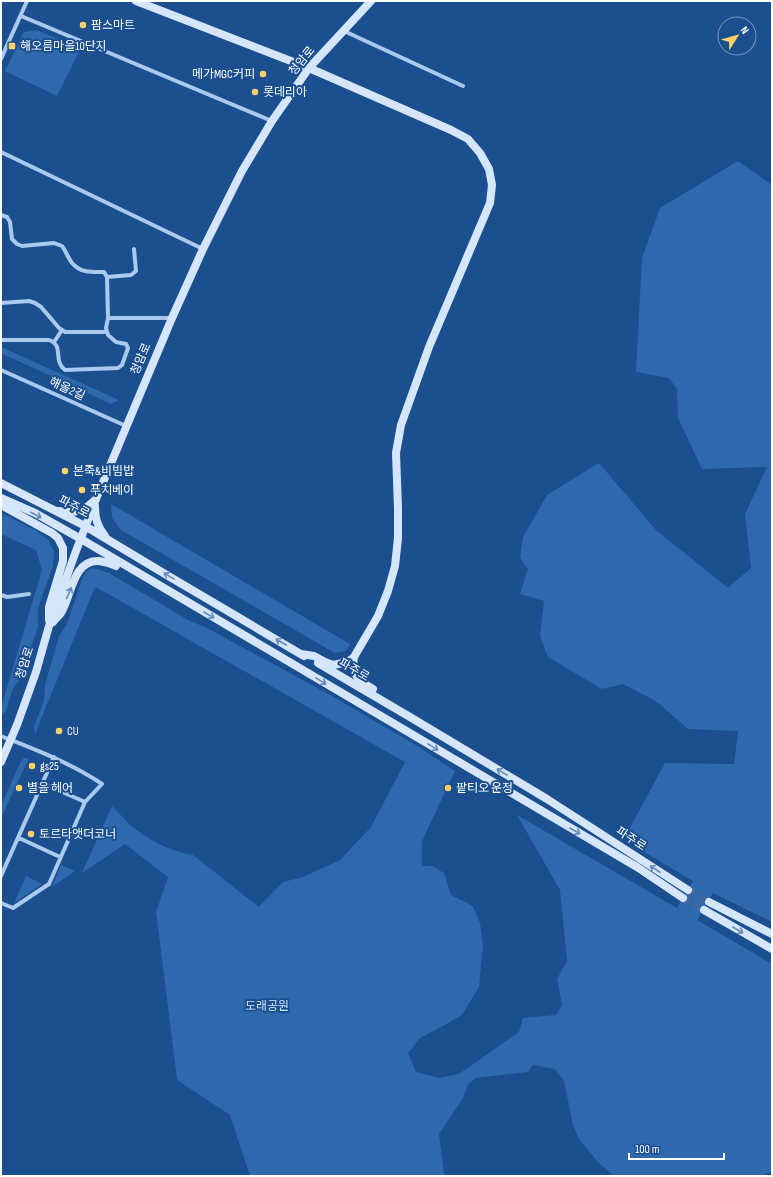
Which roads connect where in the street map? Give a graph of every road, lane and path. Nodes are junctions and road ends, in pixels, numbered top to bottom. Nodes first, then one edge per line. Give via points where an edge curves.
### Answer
1 (27, 1) edge
2 (136, 1) edge
3 (371, 1) edge
4 (21, 16) junction
5 (344, 31) junction
6 (1, 59) edge
7 (309, 68) junction
8 (463, 86) dead end
9 (272, 121) junction
10 (1, 152) edge
11 (1, 215) edge
12 (134, 249) dead end
13 (204, 249) junction
14 (107, 277) junction
15 (1, 303) edge
16 (108, 318) junction
17 (172, 318) junction
18 (62, 330) junction
19 (107, 332) junction
20 (1, 340) edge
21 (54, 342) junction
22 (1, 370) edge
23 (126, 426) junction
24 (1, 483) edge
25 (1, 498) edge
26 (96, 499) junction
27 (1, 505) edge
28 (51, 509) junction
29 (85, 526) junction
30 (80, 539) junction
31 (114, 544) junction
32 (29, 594) dead end
33 (1, 595) edge
34 (196, 607) junction
35 (49, 626) junction
36 (301, 654) junction
37 (354, 657) junction
38 (402, 712) junction
39 (1, 736) edge
40 (11, 740) junction
41 (54, 757) junction
42 (1, 762) edge
43 (42, 783) junction
44 (85, 802) junction
45 (19, 838) junction
46 (60, 857) junction
47 (1, 876) edge
48 (688, 890) tunnel mouth
49 (683, 898) tunnel mouth
50 (709, 902) tunnel mouth
51 (1, 903) edge
52 (704, 910) tunnel mouth
53 (772, 934) edge
54 (772, 949) edge

1 - 4 street
2 - 7 main road
3 - 5 main road, 청암로
4 - 6 street
4 - 9 street
5 - 7 main road, 청암로
5 - 8 street
7 - 9 main road, 청암로
7 - 37 main road via 468,139 489,169 492,185 490,203 429,347 401,425 396,453 398,538 395,566 378,616
9 - 13 main road, 청암로 via 242,171
10 - 13 street
11 - 14 street via 7,217 10,222 12,239 17,244 22,246 54,243 62,246 71,262 79,269 86,272 104,272
12 - 14 street via 136,271 131,275
13 - 17 main road, 청암로
14 - 16 street
15 - 18 street via 35,303
16 - 17 street
16 - 19 street
17 - 23 main road, 청암로
18 - 19 street
18 - 21 street
19 - 21 street via 116,342 126,344 128,348 122,365 118,368 65,370 60,366 58,348
20 - 21 street
22 - 23 street, 해올2길
23 - 26 main road, 청암로
24 - 28 main road, 파주로
25 -> 30 main road, 파주로 via 35,513
26 - 28 main road via 83,510 64,512
26 - 29 main road, 청암로
26 - 31 main road via 96,522
27 - 35 main road via 52,533 63,548 63,561 49,607
28 - 29 main road, 파주로
29 - 30 main road, 청암로
29 - 31 main road, 파주로
30 - 34 main road, 파주로
30 - 35 main road, 청암로
36 -> 31 main road, 파주로
32 - 33 street via 8,597
35 -> 34 main road via 61,613 82,566 96,561 109,562
34 -> 49 main road, 파주로 via 637,867
35 - 40 main road, 청암로 via 36,672
36 - 37 main road via 314,656 333,665 348,662
36 - 38 main road, 파주로
37 - 38 main road via 352,665 361,682 392,701
48 -> 38 main road, 파주로 via 547,799
39 - 40 street
40 - 41 street
40 - 42 main road, 청암로
41 - 43 street
41 - 44 street via 102,784
43 - 44 street
43 - 45 street
44 - 46 street
45 - 46 street
45 - 47 street
46 - 51 street via 49,884 14,908
50 - 53 main road
52 -> 54 main road

